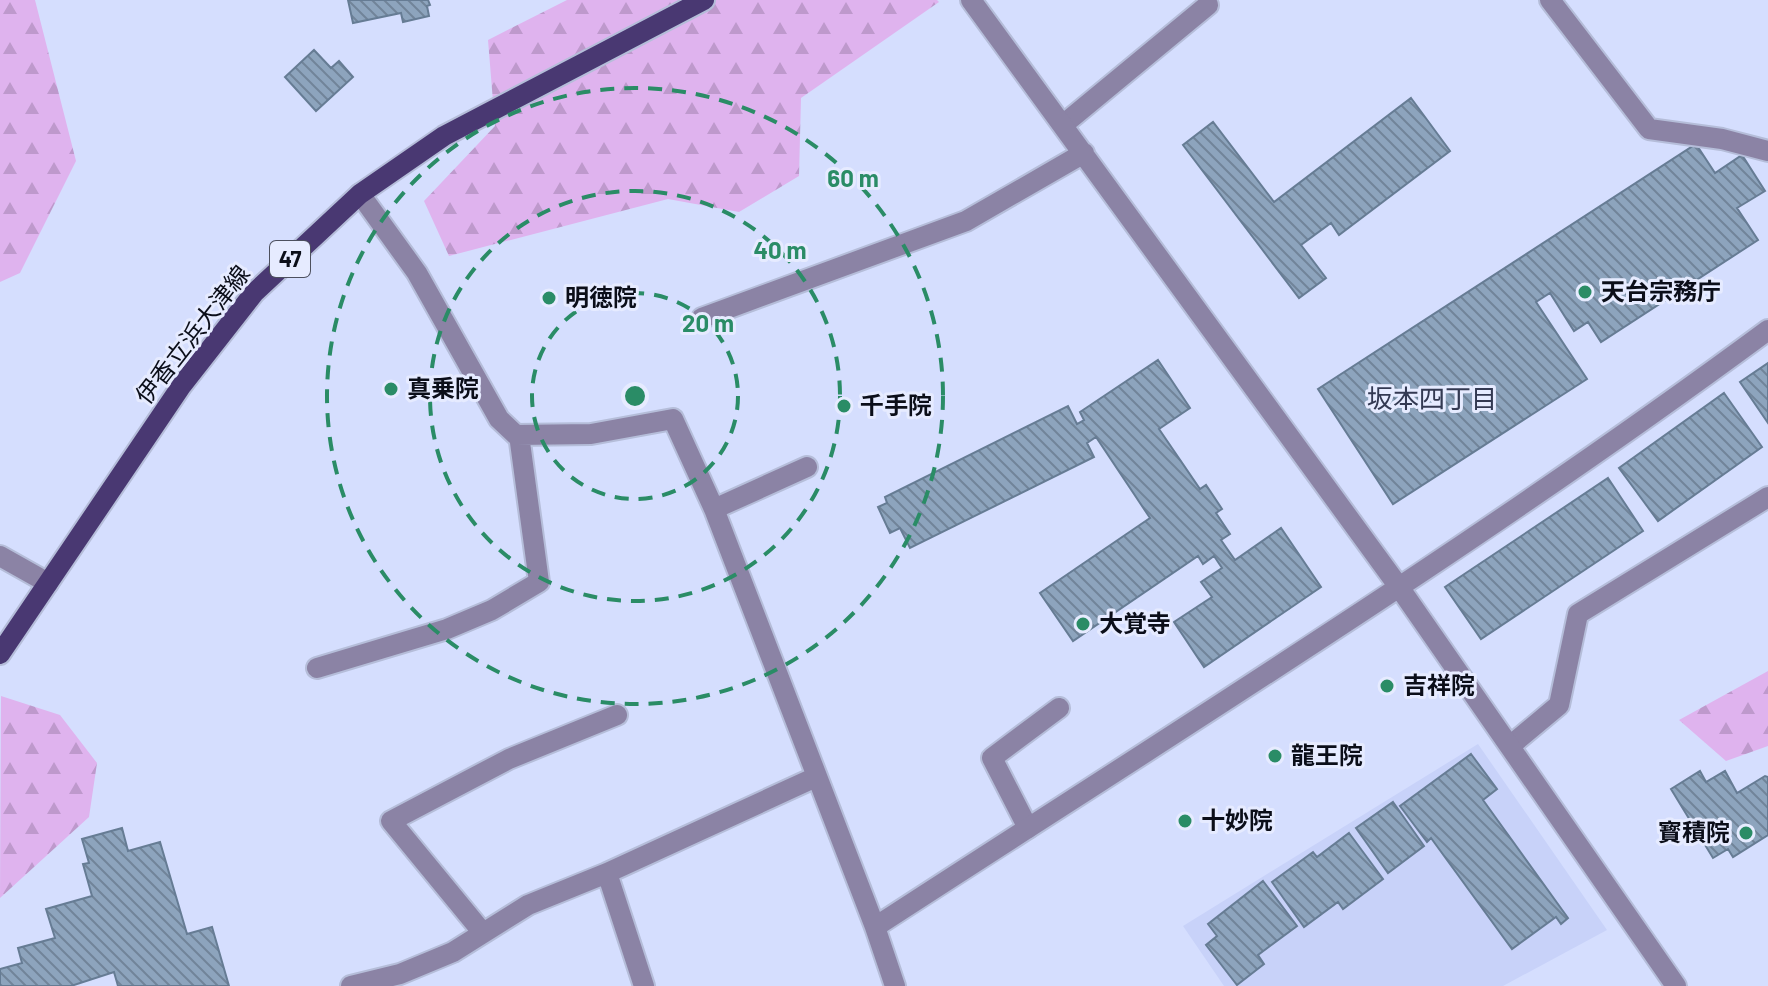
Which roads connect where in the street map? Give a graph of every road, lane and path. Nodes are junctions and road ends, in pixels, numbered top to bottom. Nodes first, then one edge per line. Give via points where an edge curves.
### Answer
1 (704, 0) edge
2 (971, 0) edge
3 (1550, 0) edge
4 (1208, 5) dead end
5 (1064, 124) junction
6 (1768, 151) edge
7 (1084, 153) junction
8 (360, 194) junction
9 (702, 318) dead end
10 (1768, 330) edge
11 (519, 435) junction
12 (807, 467) dead end
13 (1768, 497) edge
14 (714, 509) junction
15 (2, 560) edge
16 (48, 583) junction
17 (1399, 587) junction
18 (0, 654) edge
19 (317, 668) dead end
20 (1059, 708) dead end
21 (617, 715) dead end
22 (1510, 746) junction
23 (816, 777) junction
24 (1028, 828) junction
25 (607, 873) junction
26 (875, 927) junction
27 (483, 933) junction
28 (1669, 984) edge
29 (351, 986) edge
30 (644, 986) edge
31 (895, 986) edge

1 - 8 main road, 伊香立浜大津線 / 47 via 444,136
2 - 5 street
3 - 6 street via 1649,129
4 - 5 street
5 - 7 street
7 - 9 street via 966,221
7 - 17 street
8 - 11 street via 417,273 499,419
8 - 16 main road, 伊香立浜大津線 / 47 via 254,293 182,385
10 - 17 street
11 - 14 street via 591,434 673,419
11 - 19 street via 539,582 447,629
12 - 14 street
13 - 22 street via 1578,614 1559,705
14 - 23 street
15 - 16 street
16 - 18 main road, 伊香立浜大津線 / 47
17 - 22 street
17 - 24 street
20 - 24 street via 992,758
21 - 27 street via 509,759 391,821
22 - 28 street
23 - 25 street
23 - 26 street
24 - 26 street
25 - 27 street via 528,905
25 - 30 street
26 - 31 street
27 - 29 street via 400,974

